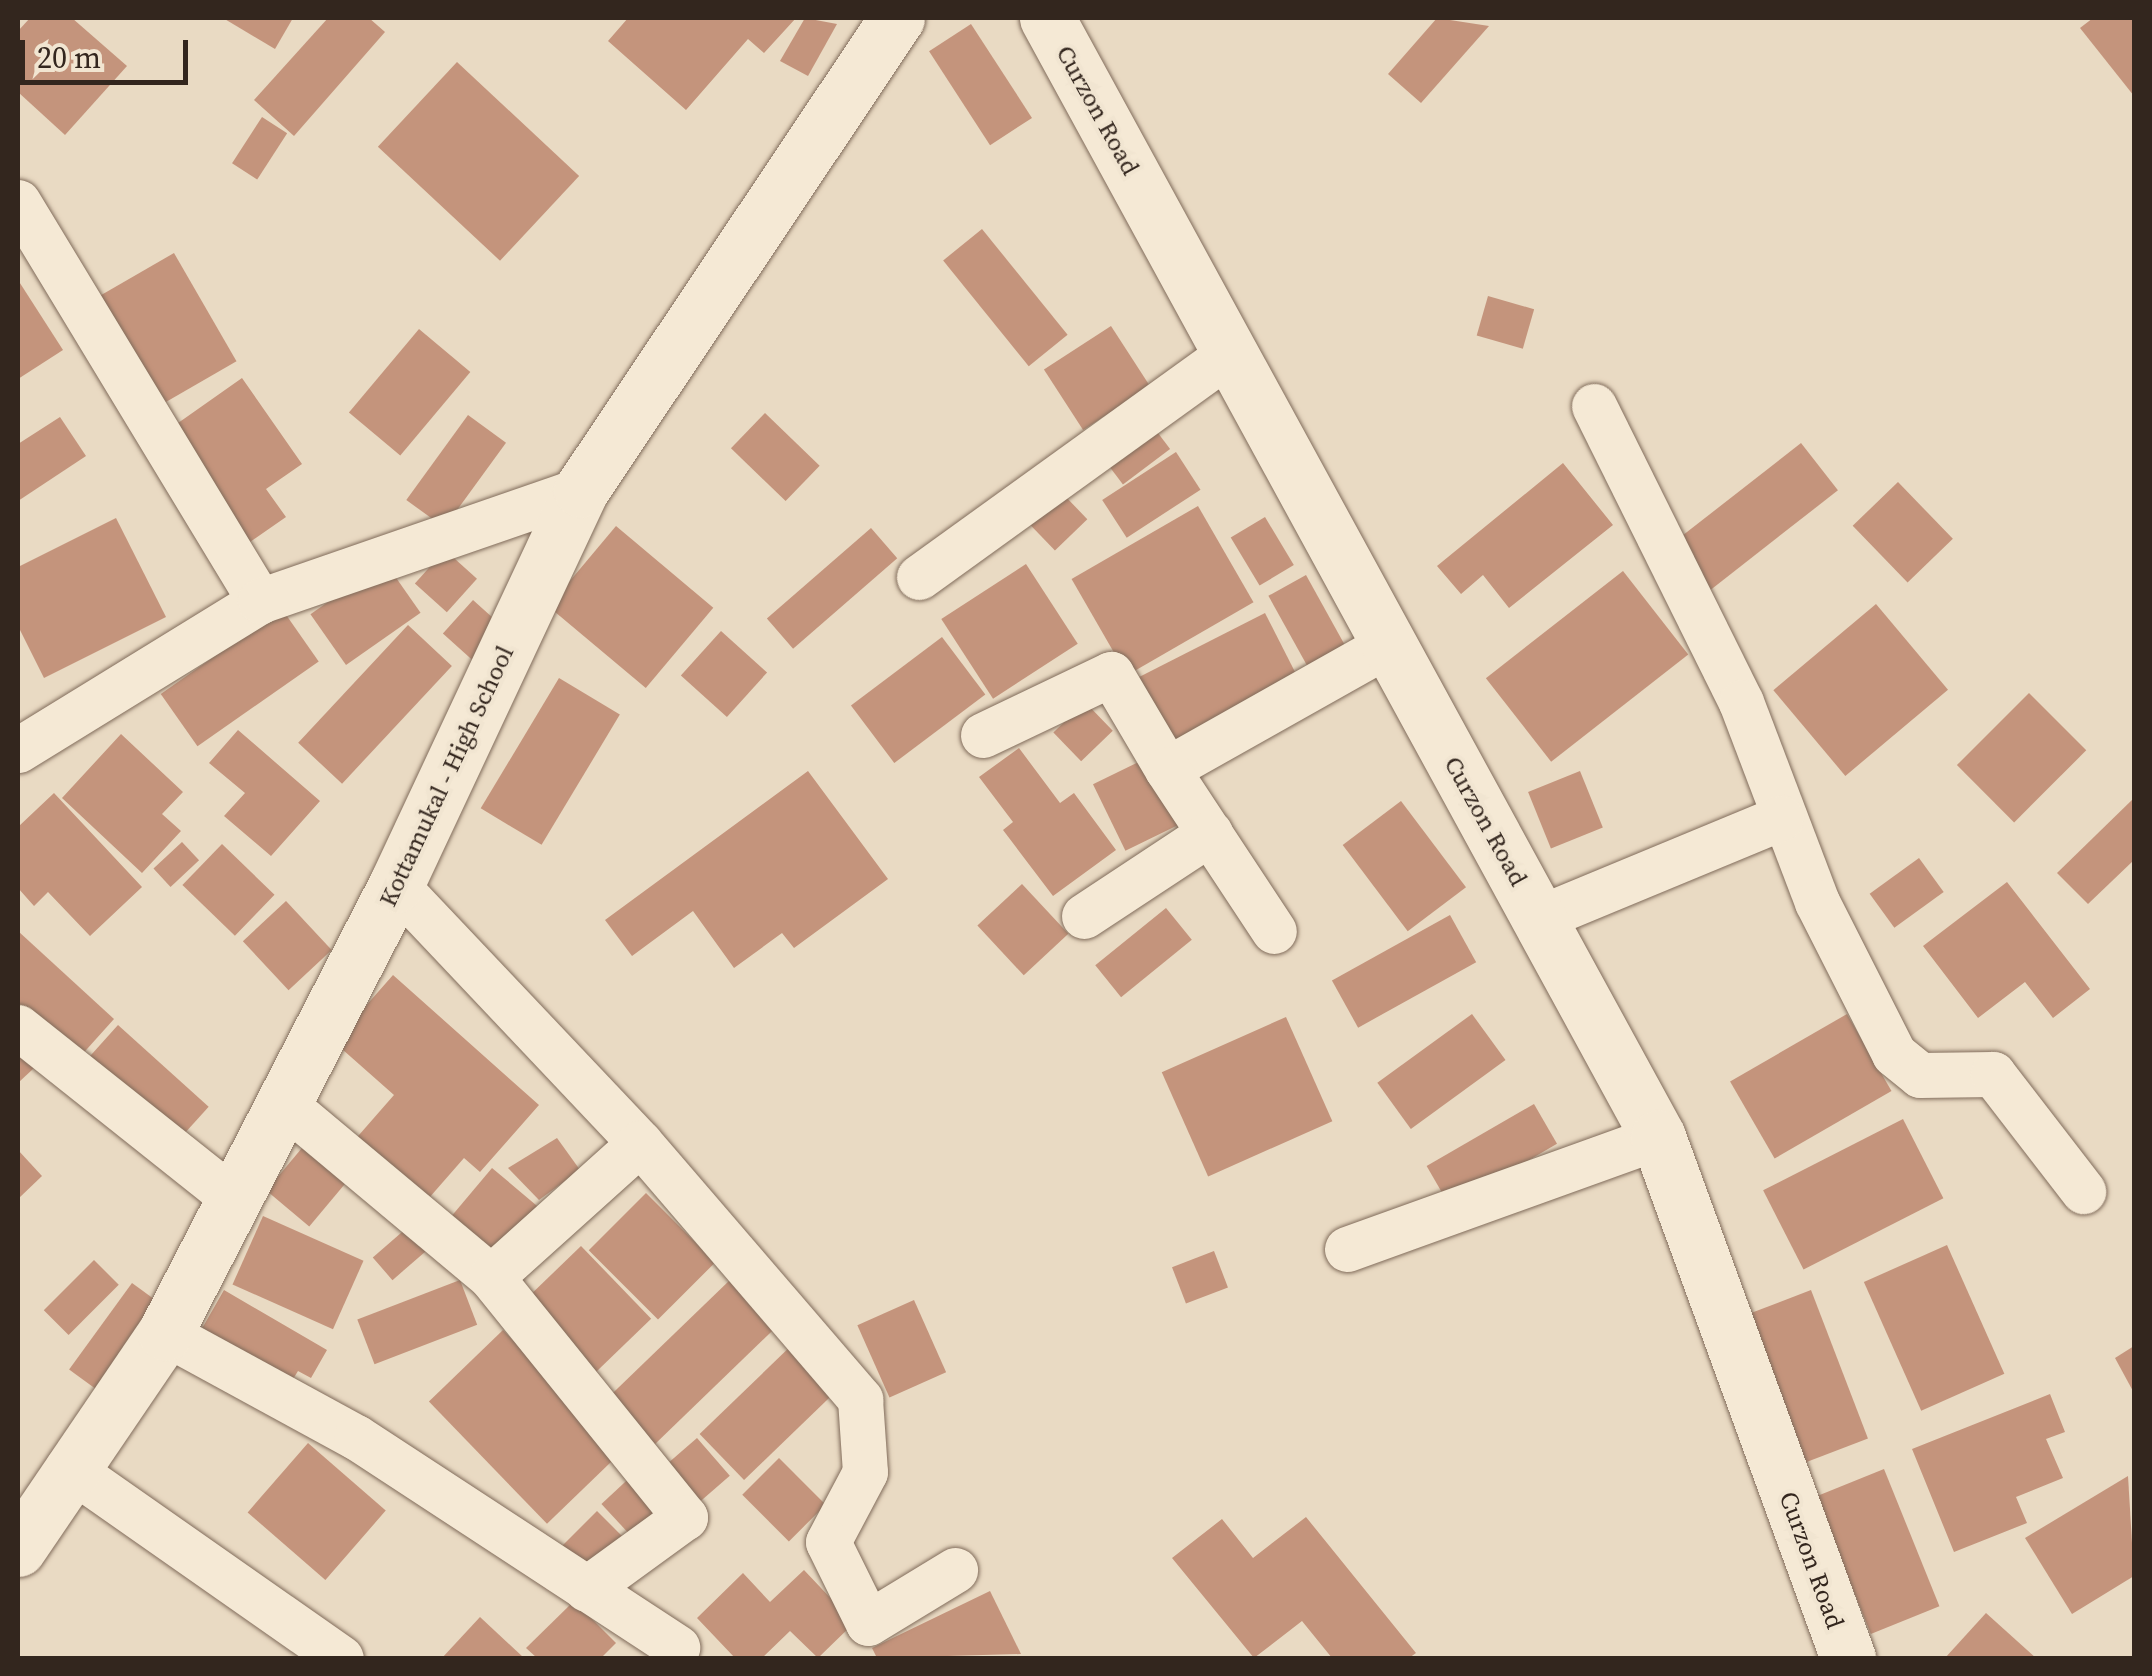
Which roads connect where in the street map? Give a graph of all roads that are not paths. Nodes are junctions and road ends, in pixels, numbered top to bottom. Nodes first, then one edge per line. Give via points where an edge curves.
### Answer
1 (898, 18) edge
2 (1047, 18) edge
3 (18, 202) edge
4 (1231, 352) junction
5 (1594, 406) dead end
6 (581, 490) junction
7 (918, 577) dead end
8 (260, 602) junction
9 (1389, 644) junction
10 (983, 735) dead end
11 (18, 750) edge
12 (1166, 768) junction
13 (1782, 818) junction
14 (1210, 834) junction
15 (396, 885) junction
16 (1084, 916) dead end
17 (1539, 918) junction
18 (1274, 932) dead end
19 (18, 1027) edge
20 (283, 1103) junction
21 (1658, 1137) junction
22 (640, 1143) junction
23 (2084, 1191) dead end
24 (234, 1199) junction
25 (1347, 1249) dead end
26 (491, 1277) junction
27 (165, 1333) junction
28 (68, 1467) junction
29 (18, 1549) edge
30 (955, 1570) dead end
31 (586, 1589) junction
32 (676, 1647) dead end
33 (341, 1658) edge
34 (1848, 1658) edge

1 - 6 main road, Kottamukal - High School
2 - 4 main road, Curzon Road
3 - 8 street
4 - 7 street
4 - 9 main road, Curzon Road
5 - 13 street via 1741,702
6 - 8 street
6 - 15 main road, Kottamukal - High School
8 - 11 street
9 - 12 street
9 - 17 main road, Curzon Road
10 - 12 street via 1111,674
12 - 14 street
13 - 17 street
13 - 23 street via 1894,1054 1920,1075 1993,1074
14 - 16 street
14 - 18 street
15 - 20 main road, Kottamukal - High School
15 - 22 street
17 - 21 main road, Curzon Road
19 - 24 street
20 - 24 main road, Kottamukal - High School
20 - 26 street
21 - 25 street
21 - 34 main road, Curzon Road
22 - 26 street
22 - 30 street via 860,1399 865,1472 828,1542 868,1623
24 - 27 main road, Kottamukal - High School
26 - 31 street via 685,1517
27 - 28 main road, Kottamukal - High School
27 - 31 street via 356,1437
28 - 29 main road, Kottamukal - High School
28 - 33 street
31 - 32 street

